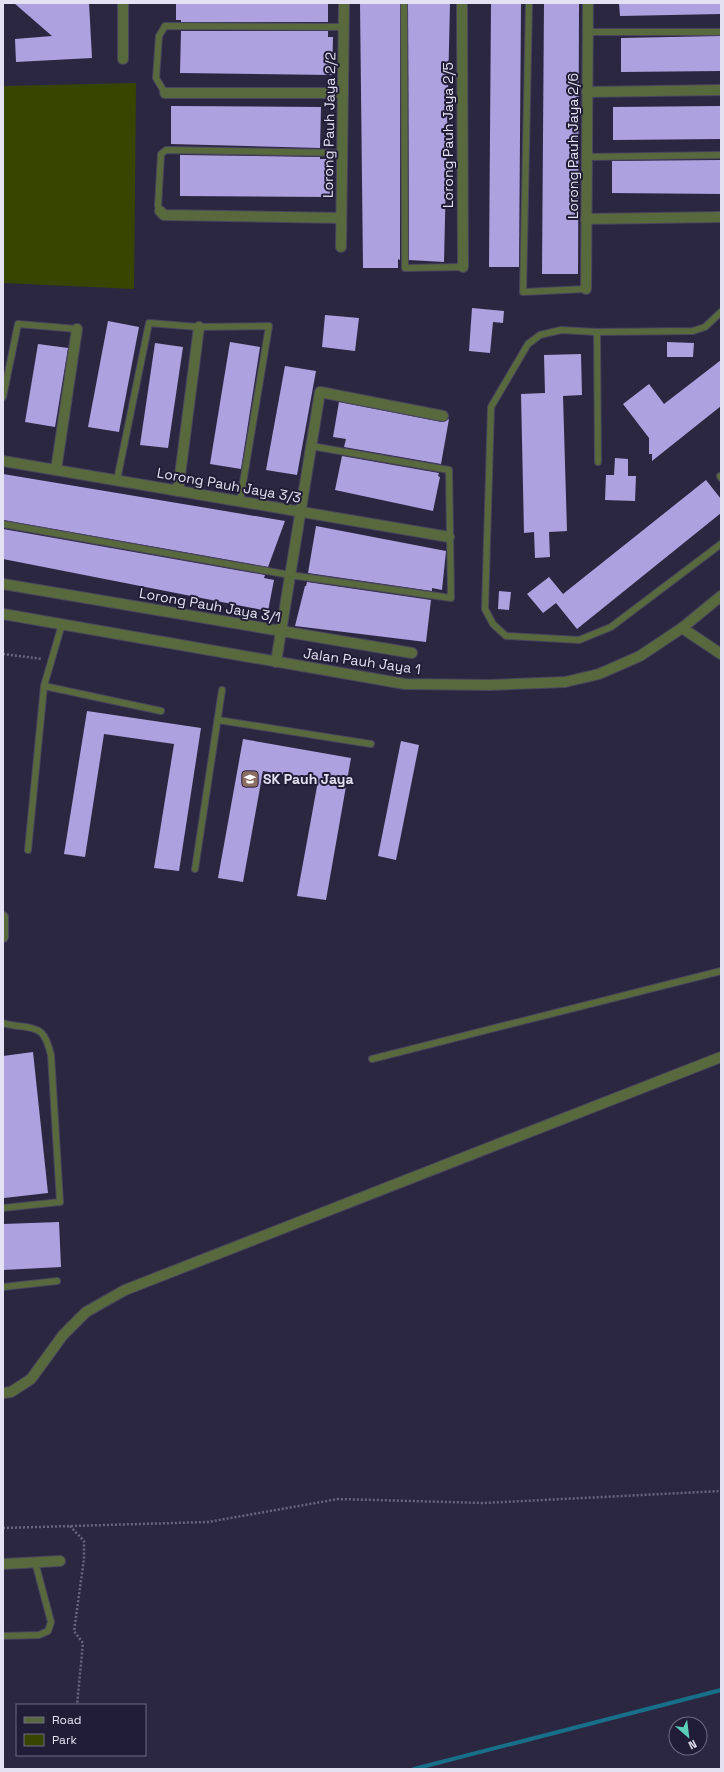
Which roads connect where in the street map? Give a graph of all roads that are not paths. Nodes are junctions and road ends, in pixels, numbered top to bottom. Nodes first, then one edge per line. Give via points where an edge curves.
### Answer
1 (123, 3) edge
2 (344, 3) edge
3 (404, 3) edge
4 (462, 3) edge
5 (529, 3) edge
6 (588, 3) edge
7 (344, 27) junction
8 (588, 32) junction
9 (721, 32) edge
10 (123, 59) dead end
11 (721, 90) edge
12 (587, 92) junction
13 (166, 93) joint
14 (343, 93) junction
15 (342, 153) junction
16 (721, 155) edge
17 (587, 157) junction
18 (160, 211) joint
19 (721, 217) edge
20 (341, 218) junction
21 (586, 219) junction
22 (341, 247) dead end
23 (463, 267) joint
24 (586, 290) joint
25 (721, 312) edge
26 (199, 327) junction
27 (77, 329) joint
28 (597, 332) junction
29 (3, 397) edge
30 (443, 416) dead end
31 (312, 446) junction
32 (3, 461) edge
33 (598, 462) dead end
34 (56, 470) junction
35 (117, 480) junction
36 (178, 491) junction
37 (240, 501) junction
38 (301, 512) junction
39 (3, 524) edge
40 (450, 537) junction
41 (721, 544) edge
42 (290, 575) junction
43 (3, 584) edge
44 (721, 596) edge
45 (3, 614) edge
46 (62, 624) junction
47 (682, 628) junction
48 (281, 631) junction
49 (412, 653) dead end
50 (721, 654) edge
51 (276, 662) junction
52 (44, 686) junction
53 (222, 690) dead end
54 (161, 711) dead end
55 (218, 720) junction
56 (371, 744) dead end
57 (28, 850) dead end
58 (195, 869) dead end
59 (3, 917) edge
60 (3, 937) edge
61 (721, 971) edge
62 (4, 1025) edge
63 (721, 1057) edge
64 (372, 1058) dead end
65 (3, 1208) edge
66 (57, 1281) dead end
67 (3, 1287) edge
68 (3, 1393) edge
69 (60, 1561) dead end
70 (35, 1562) junction
71 (3, 1564) edge
72 (3, 1636) edge

1 - 10 street
2 - 7 street, Lorong Pauh Jaya 2/2
3 - 23 lane via 405,268
4 - 23 street, Lorong Pauh Jaya 2/5
5 - 24 lane via 523,292
6 - 8 street, Lorong Pauh Jaya 2/6
7 - 13 lane via 165,26 159,36 156,78
7 - 14 street, Lorong Pauh Jaya 2/2
8 - 9 lane
8 - 12 street, Lorong Pauh Jaya 2/6
11 - 12 street
12 - 17 street, Lorong Pauh Jaya 2/6
13 - 14 street
14 - 15 street, Lorong Pauh Jaya 2/2
15 - 18 lane via 166,150 161,154 158,206
15 - 20 street, Lorong Pauh Jaya 2/2
16 - 17 lane
17 - 21 street, Lorong Pauh Jaya 2/6
18 - 20 street via 164,215
19 - 21 street
20 - 22 street, Lorong Pauh Jaya 2/2
21 - 24 street, Lorong Pauh Jaya 2/6
25 - 28 lane via 705,327 693,331
26 - 35 lane via 149,323
26 - 36 street
26 - 37 lane via 269,326
27 - 29 lane via 18,324
27 - 34 street
28 - 33 lane
28 - 41 lane via 561,330 540,335 528,344 491,407 486,609 494,624 506,636 580,640 611,627
30 - 31 street via 320,392
31 - 38 street
31 - 40 lane via 449,470
32 - 34 street, Lorong Pauh Jaya 3/3
34 - 35 street, Lorong Pauh Jaya 3/3
35 - 36 street, Lorong Pauh Jaya 3/3
36 - 37 street, Lorong Pauh Jaya 3/3
37 - 38 street, Lorong Pauh Jaya 3/3
38 - 40 street, Lorong Pauh Jaya 3/3
38 - 42 street
39 - 42 lane
40 - 42 lane via 451,598
42 - 48 street
43 - 48 street, Lorong Pauh Jaya 3/1
44 - 47 street, Jalan Pauh Jaya 1
45 - 46 street, Jalan Pauh Jaya 1
46 - 51 street, Jalan Pauh Jaya 1
46 - 52 lane
47 - 50 street
47 - 51 street, Jalan Pauh Jaya 1 via 633,659 599,674 565,682 490,685 405,684
48 - 49 street, Lorong Pauh Jaya 3/1
48 - 51 street
52 - 54 lane
52 - 57 lane
53 - 55 lane
55 - 56 lane
55 - 58 lane
59 - 60 street
61 - 64 lane
62 - 65 lane via 33,1027 42,1032 47,1039 51,1055 60,1202
63 - 68 street via 125,1290 86,1312 63,1335 31,1380 11,1392
66 - 67 lane
69 - 70 street
70 - 71 street
70 - 72 lane via 51,1622 48,1631 39,1635

